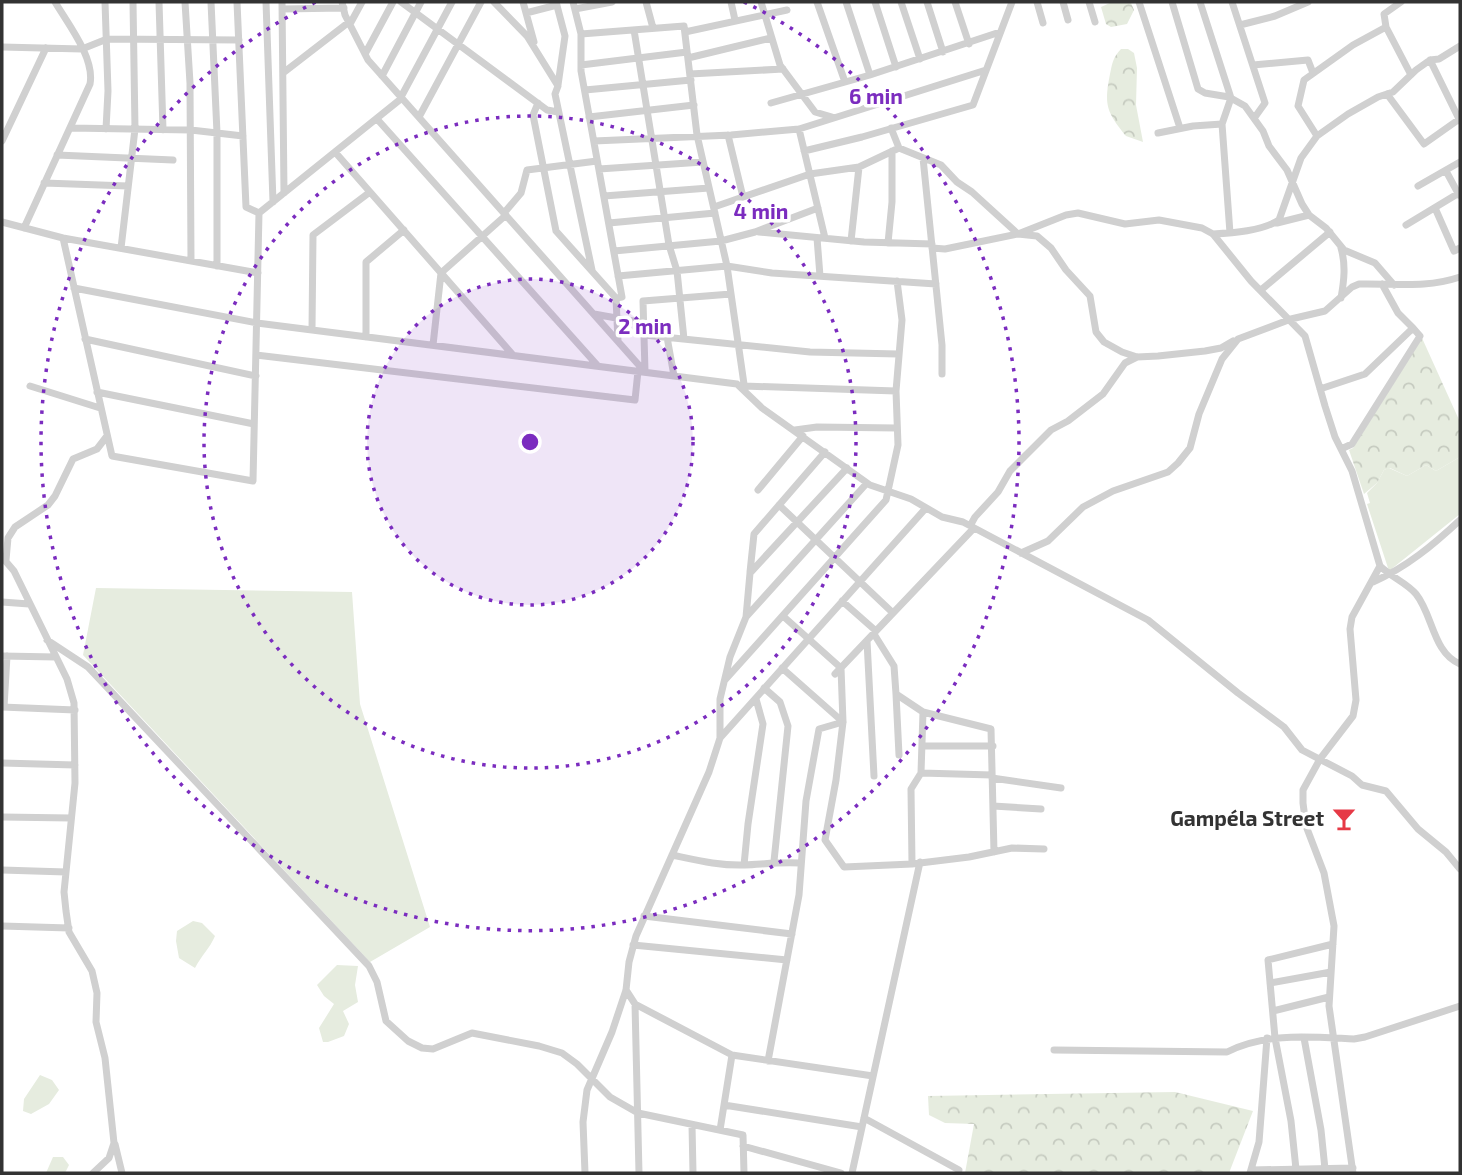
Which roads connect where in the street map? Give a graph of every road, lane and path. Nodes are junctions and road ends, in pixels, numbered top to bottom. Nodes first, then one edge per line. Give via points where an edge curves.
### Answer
1 (55, 2) edge
2 (105, 2) edge
3 (133, 2) edge
4 (159, 2) edge
5 (185, 2) edge
6 (211, 2) edge
7 (237, 2) edge
8 (266, 2) edge
9 (362, 2) edge
10 (393, 2) edge
11 (401, 2) edge
12 (421, 2) edge
13 (452, 2) edge
14 (481, 2) edge
15 (494, 2) edge
16 (523, 2) edge
17 (612, 2) edge
18 (646, 2) edge
19 (731, 2) edge
20 (761, 2) edge
21 (817, 2) edge
22 (846, 2) edge
23 (875, 2) edge
24 (901, 2) edge
25 (927, 2) edge
26 (956, 2) edge
27 (1012, 2) edge
28 (1037, 2) edge
29 (1063, 2) edge
30 (1090, 2) edge
31 (1139, 2) edge
32 (1172, 2) edge
33 (1200, 2) edge
34 (1232, 2) edge
35 (1308, 2) edge
36 (1401, 2) edge
37 (556, 3) edge
38 (282, 5) edge
39 (343, 5) edge
40 (574, 6) edge
41 (787, 10) dead end
42 (415, 12) junction
43 (526, 13) junction
44 (764, 15) junction
45 (735, 20) junction
46 (1068, 20) dead end
47 (1095, 22) dead end
48 (349, 23) junction
49 (1043, 23) dead end
50 (1240, 25) junction
51 (1387, 27) junction
52 (653, 28) junction
53 (438, 29) junction
54 (634, 30) junction
55 (685, 32) junction
56 (1000, 32) junction
57 (581, 34) junction
58 (771, 38) junction
59 (107, 40) junction
60 (135, 40) junction
61 (160, 40) junction
62 (186, 40) junction
63 (212, 40) junction
64 (239, 40) junction
65 (458, 44) junction
66 (969, 44) junction
67 (1460, 46) edge
68 (2, 47) edge
69 (46, 48) junction
70 (82, 49) junction
71 (536, 49) junction
72 (943, 52) junction
73 (365, 54) junction
74 (688, 55) junction
75 (639, 58) junction
76 (920, 59) junction
77 (1430, 61) junction
78 (581, 65) junction
79 (1253, 65) junction
80 (896, 67) junction
81 (783, 69) junction
82 (986, 70) junction
83 (283, 73) junction
84 (1313, 73) junction
85 (870, 75) junction
86 (1411, 75) junction
87 (382, 76) junction
88 (690, 77) junction
89 (845, 82) junction
90 (643, 85) junction
91 (558, 86) junction
92 (585, 90) junction
93 (802, 94) junction
94 (1387, 94) junction
95 (402, 98) junction
96 (1231, 98) junction
97 (538, 103) junction
98 (771, 103) dead end
99 (694, 105) junction
100 (647, 110) junction
101 (558, 112) junction
102 (419, 117) junction
103 (589, 117) junction
104 (1255, 117) junction
105 (833, 118) junction
106 (377, 119) junction
107 (1459, 121) edge
108 (1222, 124) junction
109 (69, 128) junction
110 (891, 128) junction
111 (1180, 128) junction
112 (106, 129) junction
113 (135, 129) junction
114 (799, 129) junction
115 (163, 130) junction
116 (191, 130) junction
117 (217, 133) junction
118 (1158, 134) dead end
119 (697, 135) junction
120 (728, 135) junction
121 (243, 136) junction
122 (1317, 136) junction
123 (652, 138) junction
124 (2, 141) edge
125 (594, 141) junction
126 (896, 150) junction
127 (804, 151) junction
128 (335, 152) junction
129 (57, 155) junction
130 (131, 158) junction
131 (923, 158) junction
132 (173, 160) dead end
133 (703, 162) junction
134 (1460, 162) edge
135 (570, 163) junction
136 (598, 165) junction
137 (656, 165) junction
138 (859, 167) junction
139 (543, 168) junction
140 (1446, 171) junction
141 (810, 174) junction
142 (1293, 181) junction
143 (44, 183) junction
144 (128, 186) junction
145 (1418, 186) dead end
146 (709, 188) junction
147 (370, 192) junction
148 (660, 192) junction
149 (284, 193) junction
150 (1459, 195) edge
151 (604, 196) junction
152 (743, 197) junction
153 (273, 202) junction
154 (818, 208) junction
155 (1435, 208) junction
156 (714, 210) junction
157 (259, 213) junction
158 (505, 214) junction
159 (1309, 215) junction
160 (664, 218) junction
161 (2, 222) edge
162 (609, 223) junction
163 (1273, 223) junction
164 (1406, 225) dead end
165 (24, 228) junction
166 (404, 230) junction
167 (755, 232) junction
168 (1329, 232) junction
169 (1230, 233) junction
170 (1018, 234) junction
171 (1213, 234) junction
172 (482, 236) junction
173 (63, 238) junction
174 (821, 238) junction
175 (721, 241) junction
176 (851, 241) junction
177 (887, 243) junction
178 (1340, 245) junction
179 (668, 246) junction
180 (932, 246) junction
181 (121, 248) junction
182 (1460, 248) edge
183 (614, 251) junction
184 (191, 261) junction
185 (217, 266) junction
186 (727, 266) junction
187 (592, 270) junction
188 (677, 271) junction
189 (258, 273) junction
190 (441, 273) junction
191 (618, 276) junction
192 (820, 276) junction
193 (1460, 277) edge
194 (897, 281) junction
195 (936, 284) junction
196 (1382, 284) junction
197 (1394, 285) junction
198 (74, 288) junction
199 (1261, 290) junction
200 (731, 295) junction
201 (616, 298) junction
202 (680, 298) junction
203 (1341, 299) junction
204 (594, 314) junction
205 (617, 318) junction
206 (1291, 319) junction
207 (257, 323) junction
208 (644, 323) junction
209 (1413, 328) junction
210 (312, 330) junction
211 (644, 335) junction
212 (366, 337) junction
213 (667, 337) junction
214 (85, 338) junction
215 (684, 339) junction
216 (1238, 339) junction
217 (618, 341) junction
218 (433, 345) junction
219 (738, 345) junction
220 (898, 354) junction
221 (256, 355) junction
222 (514, 355) junction
223 (1137, 357) junction
224 (599, 366) junction
225 (642, 372) junction
226 (942, 374) dead end
227 (256, 376) junction
228 (674, 376) junction
229 (30, 386) dead end
230 (744, 389) junction
231 (1320, 389) junction
232 (895, 391) junction
233 (97, 392) junction
234 (100, 408) junction
235 (254, 424) junction
236 (897, 428) junction
237 (795, 430) junction
238 (107, 436) junction
239 (803, 436) junction
240 (1341, 449) junction
241 (825, 452) junction
242 (847, 468) junction
243 (867, 483) junction
244 (758, 490) dead end
245 (888, 490) junction
246 (779, 505) junction
247 (926, 508) junction
248 (1460, 520) edge
249 (797, 522) junction
250 (972, 527) junction
251 (816, 539) junction
252 (1021, 553) junction
253 (4, 559) edge
254 (833, 559) junction
255 (1380, 566) junction
256 (750, 573) junction
257 (1388, 575) junction
258 (859, 582) junction
259 (1373, 582) junction
260 (842, 601) junction
261 (2, 602) edge
262 (29, 604) junction
263 (893, 613) junction
264 (782, 616) junction
265 (746, 617) junction
266 (875, 632) junction
267 (808, 639) junction
268 (47, 640) junction
269 (867, 641) junction
270 (4, 656) edge
271 (55, 657) junction
272 (1460, 664) edge
273 (782, 668) junction
274 (838, 671) junction
275 (725, 680) junction
276 (764, 688) junction
277 (896, 694) junction
278 (756, 699) junction
279 (3, 707) edge
280 (75, 709) junction
281 (923, 712) junction
282 (843, 722) junction
283 (720, 738) junction
284 (923, 746) junction
285 (993, 746) junction
286 (899, 755) dead end
287 (1320, 760) junction
288 (2, 763) edge
289 (75, 765) junction
290 (921, 772) junction
291 (874, 776) dead end
292 (992, 776) junction
293 (1061, 788) dead end
294 (993, 806) junction
295 (1041, 809) dead end
296 (2, 817) edge
297 (71, 818) junction
298 (1044, 849) dead end
299 (994, 852) junction
300 (672, 855) junction
301 (775, 861) junction
302 (800, 863) junction
303 (916, 863) junction
304 (744, 865) junction
305 (1460, 869) edge
306 (2, 870) edge
307 (66, 872) junction
308 (644, 916) junction
309 (2, 926) edge
310 (69, 928) junction
311 (792, 934) junction
312 (1333, 944) junction
313 (633, 945) junction
314 (787, 960) junction
315 (1331, 972) junction
316 (1270, 984) junction
317 (626, 990) junction
318 (1329, 997) junction
319 (635, 1004) junction
320 (1460, 1006) edge
321 (1273, 1011) junction
322 (1271, 1038) junction
323 (1304, 1038) junction
324 (1333, 1038) junction
325 (1054, 1050) dead end
326 (732, 1055) junction
327 (768, 1060) junction
328 (873, 1076) junction
329 (591, 1079) junction
330 (724, 1105) junction
331 (638, 1114) junction
332 (864, 1118) junction
333 (692, 1125) junction
334 (863, 1127) junction
335 (720, 1130) junction
336 (114, 1143) junction
337 (743, 1146) junction
338 (1296, 1169) junction
339 (1325, 1169) junction
340 (1315, 1171) edge
341 (1353, 1171) edge
342 (1250, 1172) edge
343 (93, 1173) edge
344 (122, 1173) edge
345 (585, 1173) edge
346 (639, 1173) edge
347 (693, 1173) edge
348 (744, 1173) edge
349 (841, 1173) edge
350 (852, 1173) edge
351 (958, 1173) edge

1 - 70 street
2 - 59 street
3 - 60 street
4 - 61 street
5 - 62 street
6 - 63 street
7 - 64 street
8 - 153 street
9 - 48 street
10 - 73 street
11 - 42 street
12 - 42 street
13 - 53 street
14 - 65 street
15 - 71 street
16 - 43 street
17 - 40 street
18 - 52 street
19 - 45 street
20 - 44 street
21 - 89 street
22 - 85 street
23 - 80 street
24 - 76 street
25 - 72 street
26 - 66 street
27 - 56 street
28 - 49 street
29 - 46 street
30 - 47 street
31 - 111 street
32 - 96 street via 1198,89
33 - 96 street
34 - 50 street
35 - 50 street
36 - 51 street via 1384,14
37 - 43 street
37 - 91 street via 565,36
38 - 39 street
38 - 83 street
39 - 48 street
40 - 57 street
41 - 44 street
42 - 53 street
42 - 87 street
43 - 71 street
44 - 45 street
44 - 58 street
45 - 55 street
48 - 73 street
48 - 83 street
50 - 79 street
51 - 84 street
51 - 86 street
52 - 54 street
52 - 55 street via 684,26
53 - 65 street
53 - 95 street
54 - 57 street
54 - 75 street
55 - 74 street
56 - 66 street
56 - 82 street
57 - 78 street
58 - 74 street
58 - 81 street
59 - 60 street
59 - 70 street
59 - 112 street
60 - 61 street
60 - 113 street
61 - 62 street
61 - 115 street
62 - 63 street
62 - 116 street
63 - 64 street
63 - 117 street
64 - 121 street
65 - 97 street
65 - 102 street
66 - 72 street
67 - 77 street
68 - 69 street
69 - 70 street
69 - 124 street
70 - 109 street via 91,76
71 - 91 street
72 - 76 street
73 - 87 street
74 - 75 street
74 - 88 street
75 - 78 street
75 - 90 street
76 - 80 street
77 - 86 street
77 - 107 street
78 - 92 street
79 - 84 street via 1308,60
79 - 104 street via 1265,103
80 - 85 street
81 - 88 street
81 - 93 street
82 - 105 street
82 - 110 street via 973,104
83 - 149 street
84 - 122 street via 1304,80 1298,106
85 - 89 street
86 - 94 street
87 - 95 street
88 - 90 street
88 - 99 street
89 - 93 street
90 - 92 street
90 - 100 street
91 - 101 street
92 - 103 street
93 - 98 street
93 - 105 street via 815,112
94 - 107 street via 1424,144
94 - 122 street
95 - 102 street
95 - 106 street
96 - 104 street
96 - 108 street
97 - 101 street
97 - 139 street via 533,115
99 - 100 street
99 - 119 street
100 - 103 street
100 - 123 street
101 - 135 street
102 - 158 street
103 - 125 street
104 - 142 street
105 - 114 street
106 - 128 street
106 - 172 street
108 - 111 street
108 - 169 street
109 - 112 street
109 - 129 street
110 - 126 street
110 - 127 street
111 - 118 street
112 - 113 street
113 - 115 street
113 - 130 street
114 - 120 street
114 - 127 street
115 - 116 street
116 - 117 street
116 - 184 street
117 - 121 street
117 - 185 street
119 - 120 street
119 - 123 street
119 - 133 street
120 - 152 street
121 - 157 street via 246,207
122 - 142 street via 1301,158
123 - 125 street
123 - 137 street
125 - 136 street
126 - 131 street
126 - 138 street
126 - 177 street
127 - 141 street
128 - 147 street
128 - 149 street
129 - 130 street
129 - 143 street
130 - 132 street
130 - 144 street
131 - 170 street via 941,165
131 - 180 street
133 - 137 street
133 - 146 street
134 - 140 street
135 - 136 street
135 - 139 street
135 - 187 street
136 - 137 street
136 - 151 street
137 - 148 street
138 - 141 street
138 - 176 street
139 - 158 street via 527,170 521,193
139 - 187 street via 556,231
140 - 145 street
140 - 150 street
141 - 152 street
141 - 154 street
142 - 159 street
142 - 163 street via 1283,215
143 - 144 street
143 - 165 street
144 - 181 street
146 - 148 street
146 - 156 street
147 - 166 street
147 - 210 street via 313,235
148 - 151 street
148 - 160 street
149 - 153 street
150 - 155 street
151 - 162 street
152 - 156 street
153 - 157 street
154 - 167 street
154 - 174 street
155 - 164 street
155 - 182 street via 1454,251
156 - 160 street
156 - 175 street
157 - 189 street
158 - 172 street
158 - 204 street
159 - 163 street
159 - 168 street
160 - 162 street
160 - 179 street
161 - 165 street
162 - 183 street
163 - 169 street
165 - 173 street
166 - 190 street
166 - 212 street via 366,262
167 - 174 street
167 - 175 street
168 - 178 street
168 - 199 street
169 - 171 street
170 - 171 street via 1079,214 1125,224 1159,220
170 - 180 street via 945,249
170 - 223 street via 1037,236 1051,248 1090,296 1094,326 1104,342
171 - 199 street
172 - 190 street
172 - 224 street
173 - 181 street
173 - 198 street
174 - 176 street
174 - 192 street
175 - 179 street
175 - 186 street
176 - 177 street
177 - 180 street
178 - 197 street via 1375,263
178 - 203 street via 1344,257
179 - 183 street
179 - 188 street
180 - 195 street
181 - 184 street
183 - 191 street
184 - 185 street
185 - 189 street
186 - 188 street
186 - 192 street
186 - 200 street
187 - 201 street
188 - 191 street
188 - 202 street
189 - 207 street
190 - 218 street
190 - 222 street
191 - 201 street via 622,297
192 - 194 street
193 - 197 street via 1435,284
194 - 195 street
194 - 220 street via 902,320
195 - 226 street
196 - 197 street
196 - 203 street via 1359,284
196 - 209 street via 1398,313
198 - 207 street
198 - 214 street
199 - 206 street
200 - 202 street
200 - 219 street
201 - 205 street
202 - 208 street via 643,301
202 - 215 street
203 - 206 street via 1325,311
204 - 205 street
204 - 217 street
205 - 208 street
205 - 217 street
206 - 216 street
206 - 231 street via 1305,335
207 - 210 street
207 - 221 street
208 - 211 street
209 - 231 street via 1365,374
209 - 240 street via 1420,335 1352,444
210 - 212 street
211 - 213 street
211 - 225 street
212 - 218 street
213 - 215 street
213 - 228 street
214 - 227 street
214 - 233 street
215 - 219 street
216 - 223 street via 1205,351
216 - 252 street via 1222,359 1190,448 1178,463 1168,472 1083,507 1048,541
217 - 225 street
218 - 222 street
219 - 220 street
219 - 230 street
220 - 232 street
221 - 225 street via 635,400
221 - 227 street
222 - 224 street
223 - 250 street via 1125,363 1103,394 1051,430 1010,471
224 - 225 street
225 - 228 street
227 - 235 street
228 - 230 street via 737,384
229 - 234 street
230 - 232 street
230 - 237 street via 762,408
231 - 240 street
232 - 236 street
233 - 234 street
233 - 235 street
234 - 238 street
235 - 238 street via 253,481 111,456
236 - 237 street
236 - 245 street
237 - 239 street
238 - 253 street via 97,449 73,459 48,505 15,527
239 - 241 street
239 - 244 street
240 - 255 street
241 - 242 street
241 - 246 street
242 - 243 street
242 - 249 street
243 - 245 street
243 - 251 street
245 - 247 street
245 - 254 street via 886,500
246 - 249 street
246 - 256 street via 754,534
247 - 250 street
247 - 258 street
248 - 257 street
249 - 251 street
249 - 256 street
250 - 252 street
250 - 263 street
251 - 254 street
251 - 265 street
252 - 287 street via 1148,620 1284,727 1302,750
253 - 262 street
254 - 258 street
254 - 264 street
255 - 257 street
255 - 259 street
256 - 265 street
257 - 259 street
257 - 272 street via 1415,592 1440,645
258 - 260 street
258 - 263 street
259 - 287 street via 1350,629 1356,700 1353,716
260 - 266 street
260 - 267 street
261 - 262 street
262 - 268 street
263 - 266 street
264 - 267 street
264 - 275 street
265 - 275 street
266 - 269 street
266 - 277 street via 894,666
267 - 273 street
267 - 274 street
268 - 271 street
268 - 329 street via 88,667 369,966 386,1021 408,1041 433,1049 472,1033 539,1046 562,1053
269 - 274 street
269 - 291 street
270 - 271 street
270 - 279 street
271 - 280 street
273 - 276 street
273 - 282 street
274 - 282 street
275 - 283 street
276 - 278 street
276 - 301 street via 780,702 788,726
277 - 281 street
277 - 286 street
278 - 283 street
278 - 304 street via 763,724
279 - 280 street
280 - 289 street
281 - 284 street
281 - 285 street via 991,729
282 - 302 street via 818,729
282 - 303 street via 825,840 844,867
283 - 300 street
284 - 285 street
284 - 290 street
285 - 292 street
287 - 305 street via 1362,785 1386,791
287 - 312 street via 1303,790 1303,803 1306,826 1324,873
288 - 289 street
289 - 297 street
290 - 292 street
290 - 303 street via 911,789
292 - 293 street
292 - 294 street
294 - 295 street
294 - 299 street
296 - 297 street
297 - 307 street
298 - 299 street
299 - 303 street
300 - 304 street
300 - 308 street
301 - 302 street
301 - 304 street
302 - 311 street
303 - 328 street
306 - 307 street
307 - 310 street
308 - 311 street
308 - 313 street
309 - 310 street
310 - 336 street via 95,982 96,1022 105,1058
311 - 314 street
312 - 315 street
312 - 316 street via 1268,960
313 - 314 street
313 - 317 street
314 - 327 street
315 - 316 street
315 - 318 street
316 - 321 street
317 - 319 street
317 - 329 street
318 - 321 street
318 - 324 street
319 - 326 street
319 - 331 street
320 - 324 street via 1365,1037
321 - 322 street
322 - 323 street
322 - 325 street via 1227,1052
322 - 338 street via 1292,1121
322 - 342 street via 1259,1142
323 - 324 street
323 - 339 street
324 - 341 street
326 - 327 street
326 - 330 street
327 - 328 street
328 - 332 street
329 - 331 street
329 - 345 street via 583,1122
330 - 334 street
330 - 335 street
331 - 333 street
331 - 346 street
332 - 334 street
332 - 351 street
333 - 335 street
333 - 347 street
334 - 350 street
335 - 337 street via 743,1135
336 - 343 street via 109,1158
336 - 344 street
337 - 348 street
337 - 349 street
338 - 340 street
338 - 342 street
339 - 340 street
339 - 341 street

